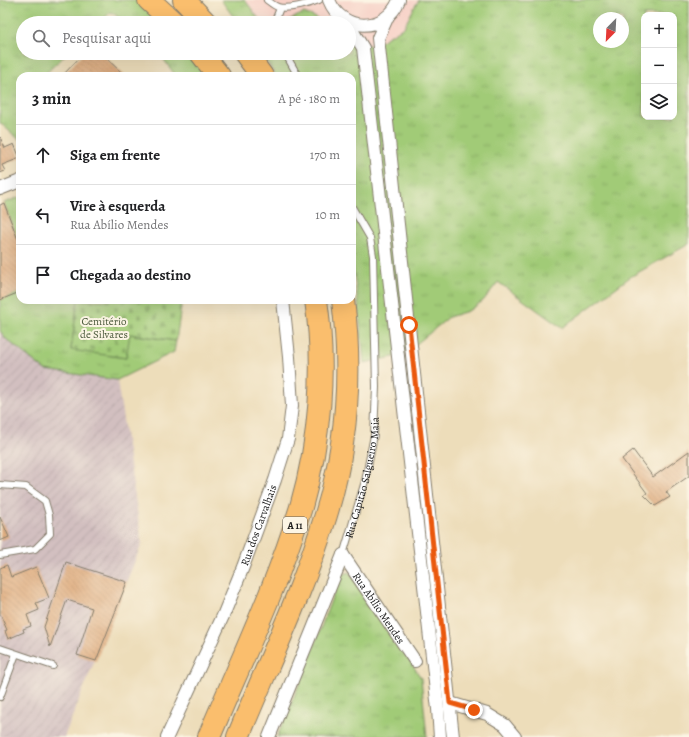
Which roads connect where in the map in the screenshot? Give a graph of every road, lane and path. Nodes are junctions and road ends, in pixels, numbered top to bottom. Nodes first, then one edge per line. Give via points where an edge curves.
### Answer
1 (149, 0) edge
2 (167, 0) edge
3 (184, 0) edge
4 (202, 0) edge
5 (267, 0) edge
6 (319, 0) edge
7 (329, 0) edge
8 (398, 0) edge
9 (280, 8) junction
10 (166, 16) edge
11 (183, 16) edge
12 (199, 16) edge
13 (216, 16) edge
14 (277, 16) edge
15 (340, 16) edge
16 (388, 16) junction
17 (356, 24) edge
18 (356, 37) edge
19 (206, 60) edge
20 (220, 60) edge
21 (236, 60) edge
22 (250, 60) edge
23 (289, 60) edge
24 (216, 72) edge
25 (229, 72) edge
26 (244, 72) edge
27 (259, 72) edge
28 (296, 72) edge
29 (16, 183) edge
30 (0, 189) edge
31 (356, 214) edge
32 (283, 304) edge
33 (316, 304) edge
34 (343, 304) edge
35 (0, 485) edge
36 (0, 555) edge
37 (344, 555) junction
38 (0, 648) edge
39 (16, 654) junction
40 (415, 661) dead end
41 (53, 666) dead end
42 (0, 697) edge
43 (450, 703) junction
44 (167, 737) edge
45 (209, 737) edge
46 (238, 737) edge
47 (269, 737) edge
48 (440, 737) edge
49 (453, 737) edge
50 (515, 737) edge

1 - 10 highway
2 - 11 highway
3 - 12 highway
4 - 13 highway
5 - 9 lane
6 - 9 lane
7 - 15 street
8 - 16 street via 396,7
9 - 14 lane
16 - 17 street via 378,22
16 - 43 street via 378,38
18 - 48 street via 363,48
19 - 24 highway
20 - 25 highway
21 - 26 highway
22 - 27 highway
23 - 28 lane
29 - 30 street
31 - 37 lane, Rua Capitão Salgueiro Maia via 370,238 373,256 376,387 374,435 365,481
32 - 44 street, Rua dos Carvalhais via 292,406 288,439 243,567
33 - 45 highway, A 11 via 320,380 316,432 307,482 277,577
34 - 46 highway via 347,344 346,407 339,457 326,515 304,579
35 - 36 lane via 26,487 45,501 50,534 35,549
37 - 40 street, Rua Abílio Mendes
37 - 47 street, Rua Capitão Salgueiro Maia
38 - 39 lane
39 - 41 lane
39 - 42 lane
43 - 49 street
43 - 50 street via 487,714 505,725

